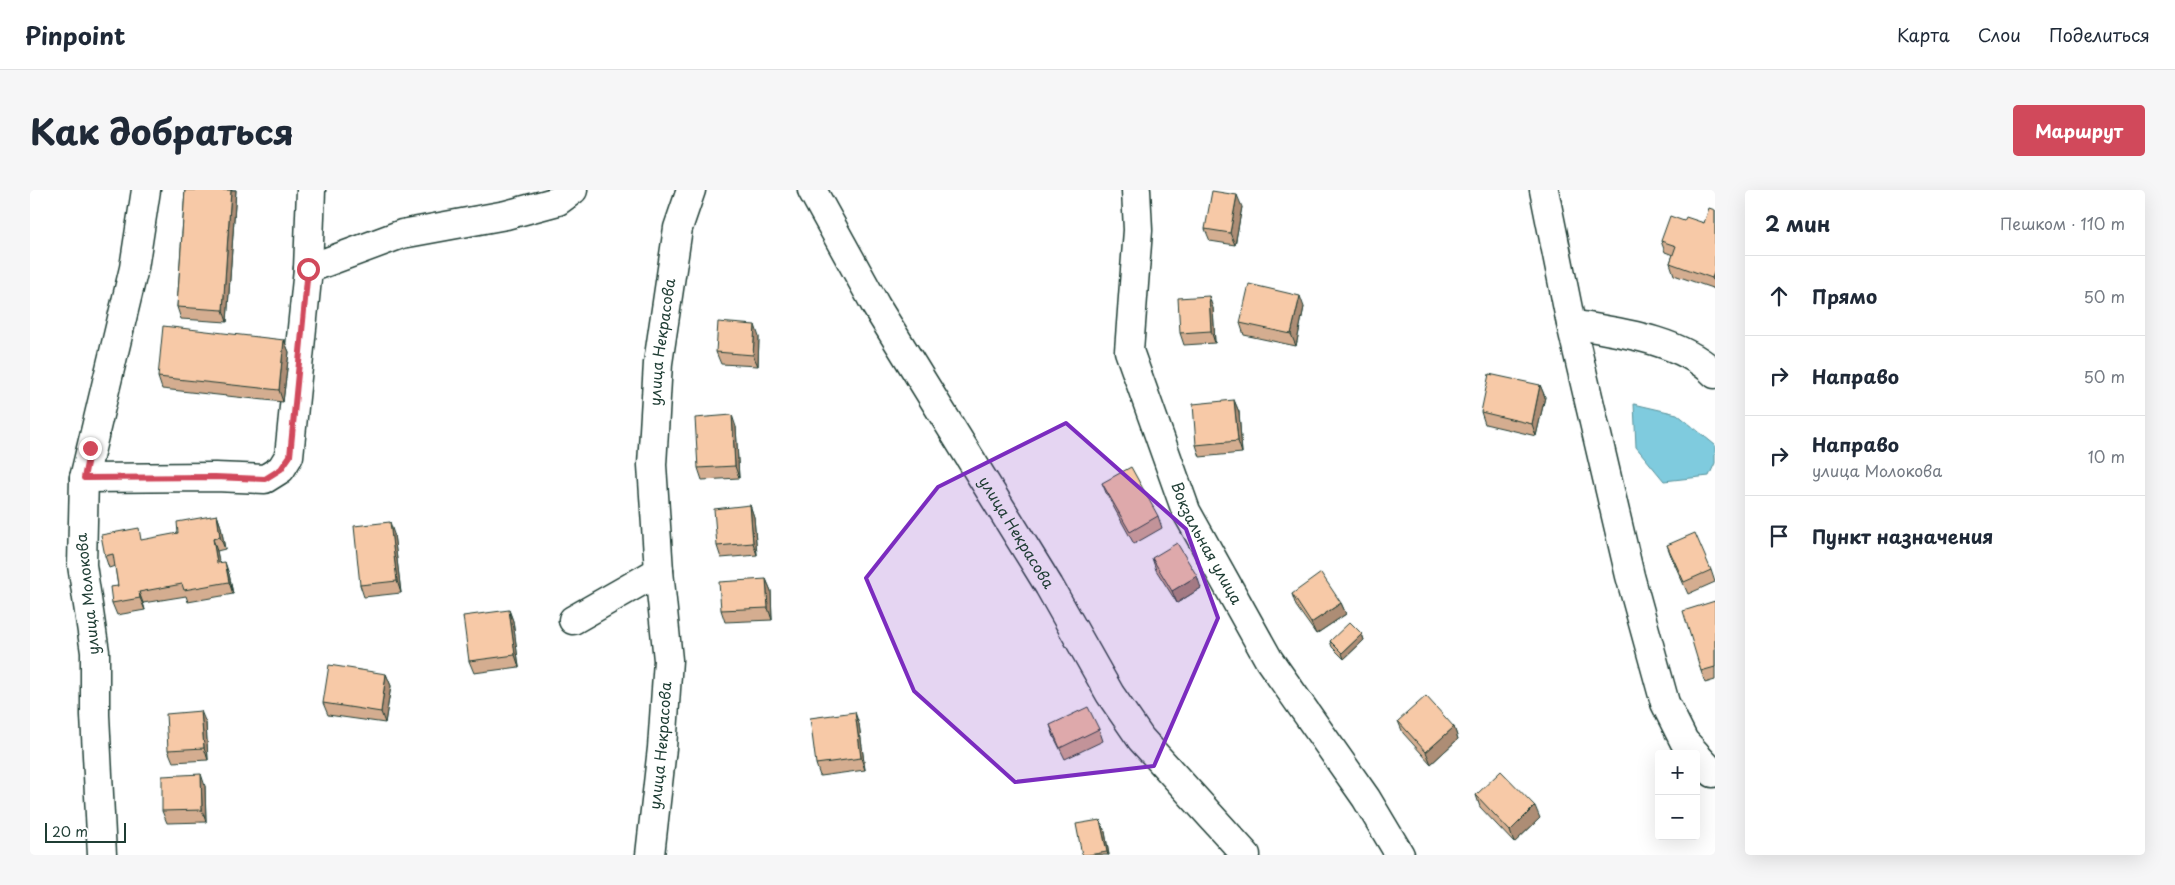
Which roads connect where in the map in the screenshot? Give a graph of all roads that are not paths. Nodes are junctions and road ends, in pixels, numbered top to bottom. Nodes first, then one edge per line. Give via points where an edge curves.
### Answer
1 (146, 190) edge
2 (311, 190) edge
3 (573, 190) edge
4 (691, 190) edge
5 (812, 190) edge
6 (1136, 190) edge
7 (1544, 190) edge
8 (308, 269) junction
9 (1571, 324) junction
10 (1715, 374) edge
11 (84, 478) junction
12 (659, 571) junction
13 (573, 620) dead end
14 (1702, 760) edge
15 (102, 855) edge
16 (650, 855) edge
17 (1246, 855) edge
18 (1400, 855) edge

1 - 11 street, улица Молокова via 134,268
2 - 8 street
3 - 8 street via 558,201 506,215 402,234
4 - 12 street, улица Некрасова via 678,228 658,363 652,465
5 - 17 street, улица Некрасова via 876,306 1049,586 1110,694 1141,739
6 - 18 street, Вокзальная улица via 1138,230 1129,351 1186,511 1269,660 1366,798
7 - 9 street
8 - 11 street via 290,456 281,469 265,479
9 - 10 street via 1650,338 1690,356
9 - 14 street via 1630,576 1665,703 1684,741
11 - 15 street, улица Молокова via 82,565 95,652
12 - 13 street
12 - 16 street, улица Некрасова via 668,660

